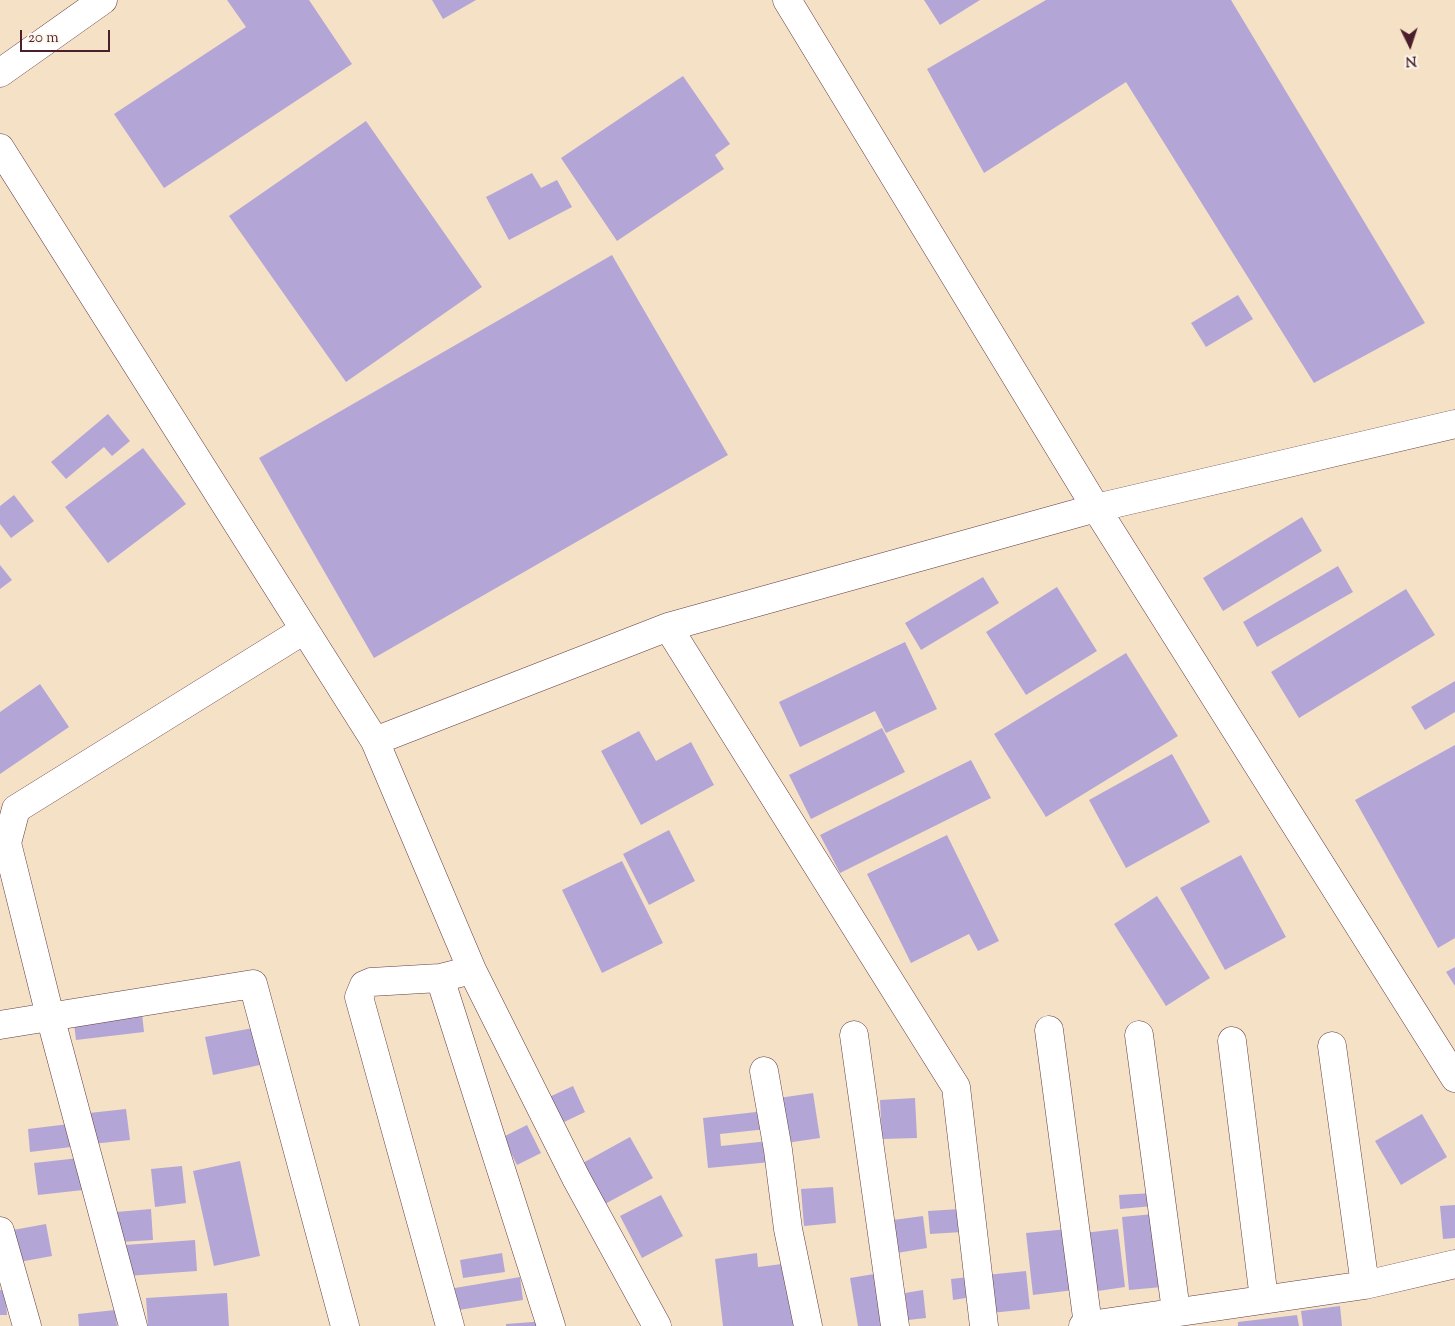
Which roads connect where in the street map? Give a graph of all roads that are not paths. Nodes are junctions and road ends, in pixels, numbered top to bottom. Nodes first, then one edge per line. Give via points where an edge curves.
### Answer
1 (103, 0) edge
2 (787, 0) edge
3 (0, 73) edge
4 (0, 148) edge
5 (1455, 424) edge
6 (1096, 508) junction
7 (668, 627) junction
8 (304, 630) junction
9 (375, 741) junction
10 (472, 970) junction
11 (440, 978) junction
12 (50, 1016) junction
13 (0, 1025) edge
14 (1049, 1030) dead end
15 (854, 1035) dead end
16 (1139, 1035) dead end
17 (1232, 1041) dead end
18 (1332, 1046) dead end
19 (764, 1071) dead end
20 (1455, 1078) edge
21 (0, 1230) edge
22 (1455, 1264) edge
23 (1365, 1285) junction
24 (1264, 1299) junction
25 (1176, 1311) junction
26 (27, 1326) edge
27 (132, 1326) edge
28 (345, 1326) edge
29 (450, 1326) edge
30 (550, 1326) edge
31 (657, 1326) edge
32 (808, 1326) edge
33 (896, 1326) edge
34 (984, 1326) edge
35 (1085, 1326) edge

1 - 3 street
2 - 6 street
4 - 8 street
5 - 6 street
6 - 7 street
6 - 20 street
7 - 9 street
7 - 34 street via 956,1087
8 - 9 street
8 - 12 street via 16,809 7,843
9 - 10 street
10 - 11 street
10 - 31 street via 576,1178
11 - 29 street via 371,982 364,985 359,997
11 - 30 street
12 - 13 street
12 - 27 street
12 - 28 street via 253,984
14 - 35 street
15 - 33 street
16 - 25 street
17 - 24 street
18 - 23 street
19 - 32 street via 788,1229
21 - 26 street
22 - 23 street
23 - 24 street
24 - 25 street
25 - 35 street

